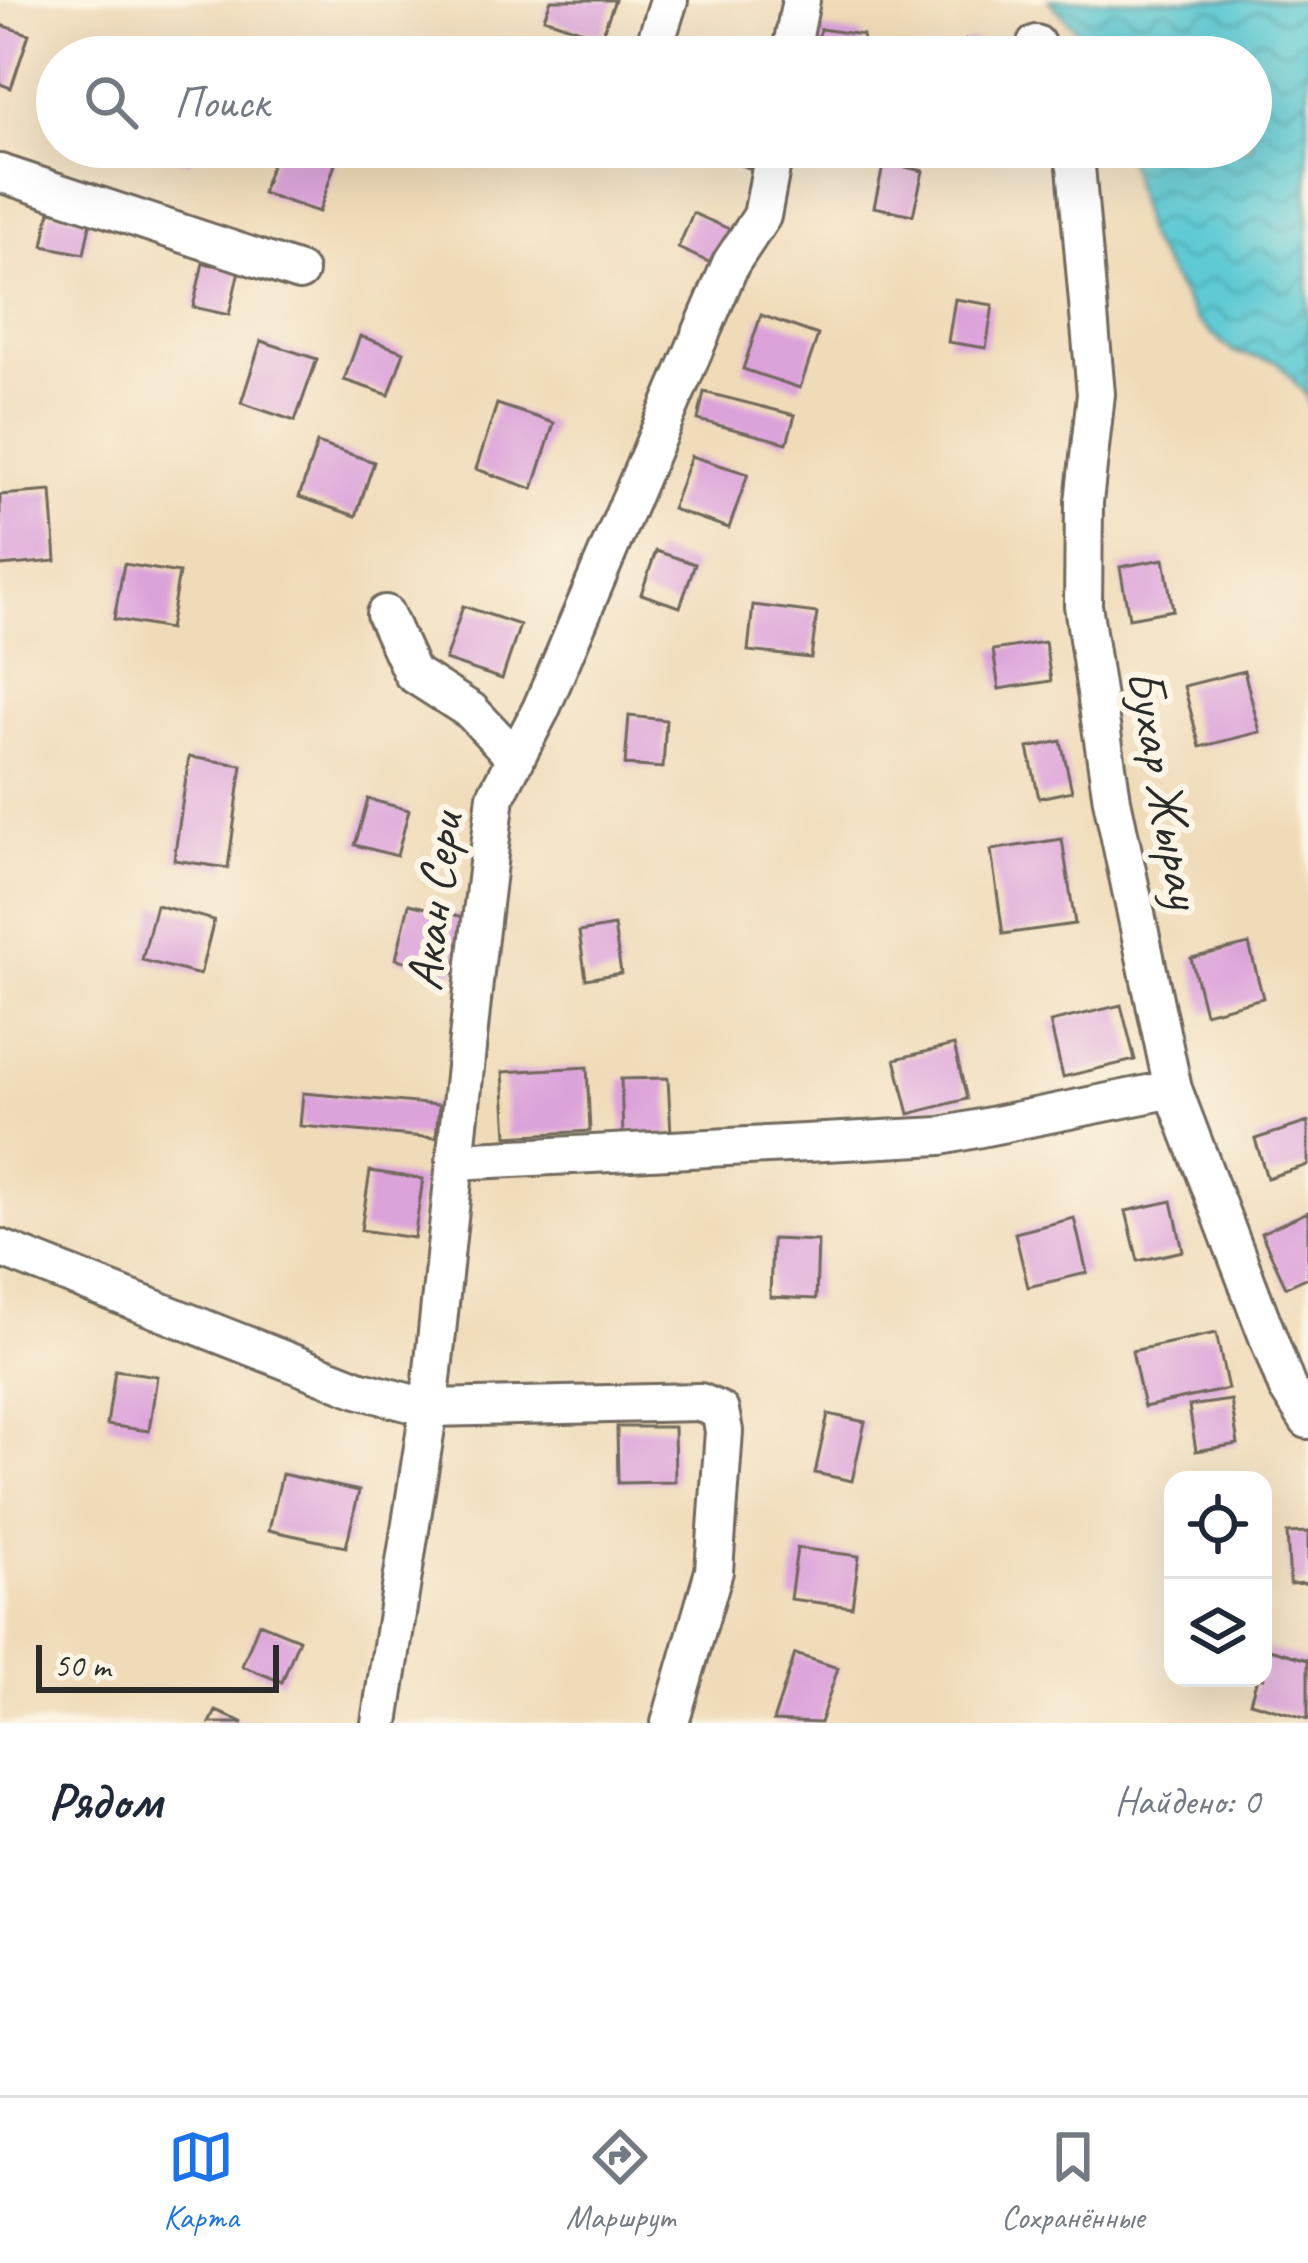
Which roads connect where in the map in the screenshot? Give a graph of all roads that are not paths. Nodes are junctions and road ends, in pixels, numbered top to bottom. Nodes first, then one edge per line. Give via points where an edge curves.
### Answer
1 (669, 0) edge
2 (800, 0) edge
3 (658, 36) edge
4 (794, 36) edge
5 (771, 168) edge
6 (1076, 168) edge
7 (0, 173) edge
8 (299, 272) dead end
9 (385, 614) dead end
10 (515, 760) junction
11 (1173, 1089) junction
12 (456, 1161) junction
13 (0, 1248) edge
14 (428, 1408) junction
15 (1308, 1420) edge
16 (380, 1723) edge
17 (670, 1723) edge

1 - 3 street
2 - 4 street
5 - 10 street, Акан Сери via 763,216 731,263
6 - 11 street, Бухар Жырау via 1096,394 1083,605 1112,800
7 - 8 street
9 - 10 street via 412,673 471,712
10 - 12 street, Акан Сери via 496,796
11 - 12 street via 941,1136
11 - 15 street, Бухар Жырау via 1287,1387
12 - 14 street, Акан Сери
13 - 14 street via 358,1389
14 - 16 street, Акан Сери
14 - 17 street via 700,1402 720,1411 714,1571

